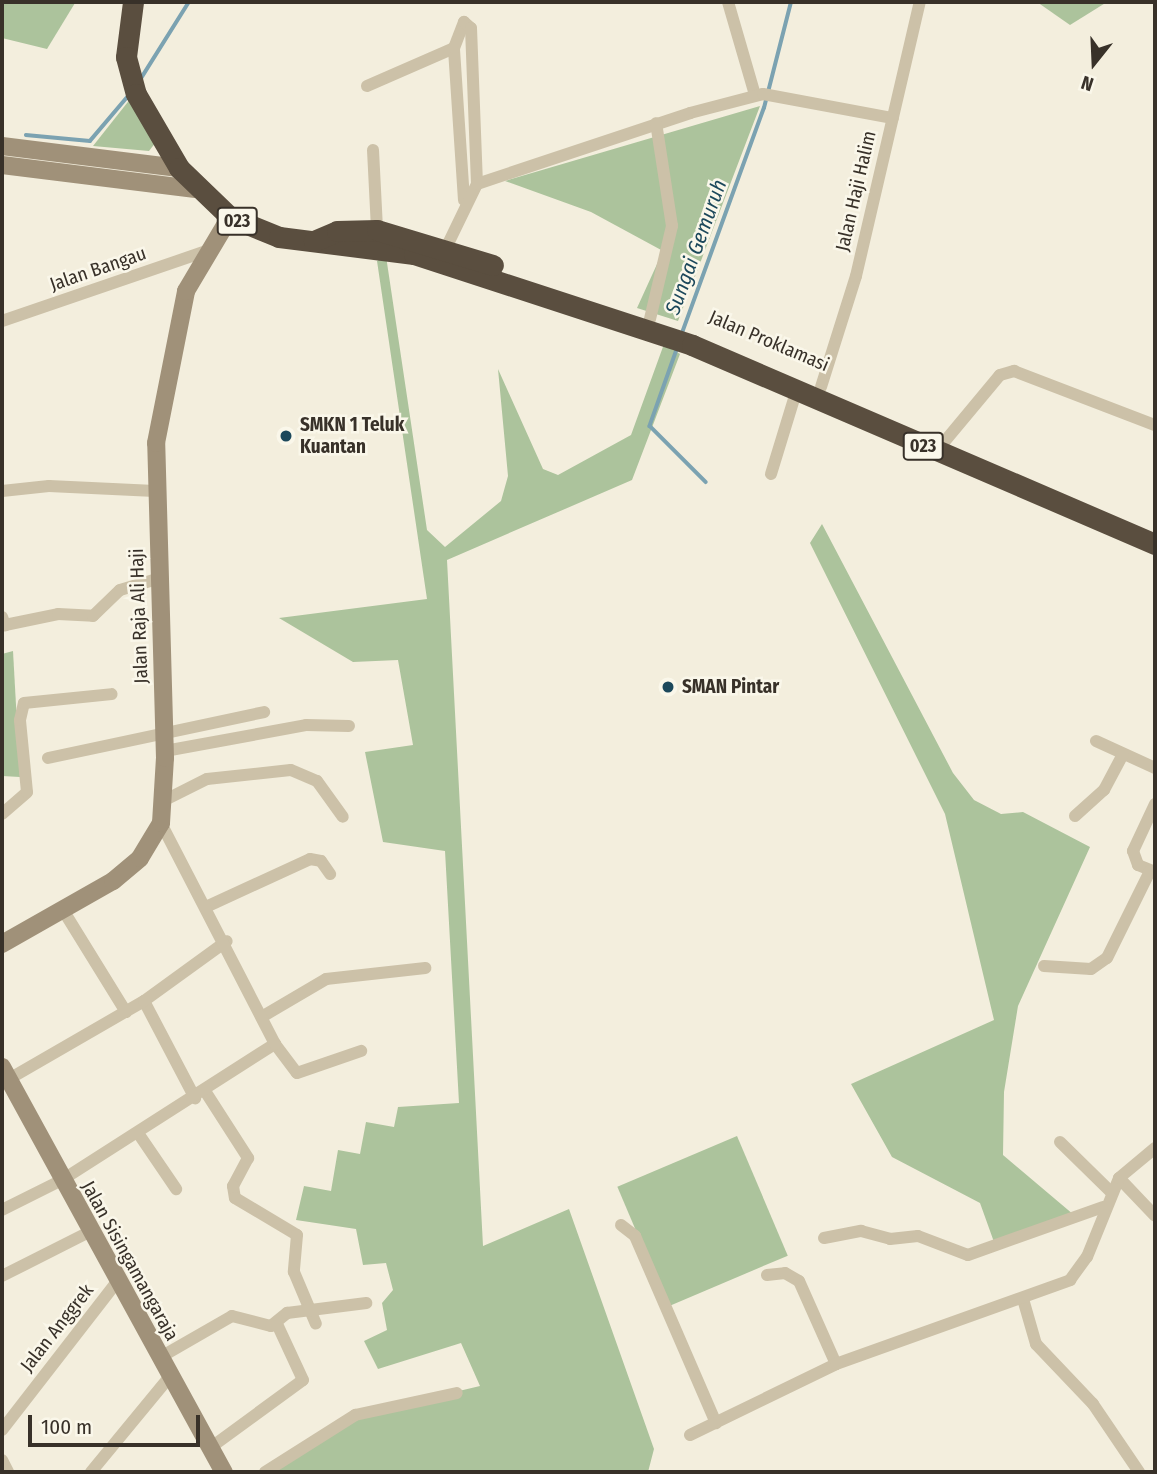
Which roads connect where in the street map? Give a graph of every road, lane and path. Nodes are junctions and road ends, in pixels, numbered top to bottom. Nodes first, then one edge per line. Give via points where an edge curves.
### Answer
1 (132, 2) edge
2 (728, 2) edge
3 (920, 2) edge
4 (454, 48) junction
5 (367, 86) dead end
6 (765, 95) junction
7 (893, 118) junction
8 (656, 123) junction
9 (2, 146) edge
10 (373, 150) dead end
11 (2, 165) edge
12 (179, 168) junction
13 (477, 184) junction
14 (196, 189) junction
15 (464, 200) junction
16 (230, 217) junction
17 (377, 230) junction
18 (314, 241) junction
19 (416, 246) junction
20 (446, 248) junction
21 (206, 251) junction
22 (2, 321) edge
23 (648, 324) junction
24 (742, 360) junction
25 (821, 387) junction
26 (796, 392) junction
27 (1155, 425) edge
28 (945, 441) junction
29 (771, 474) dead end
30 (2, 491) edge
31 (155, 491) junction
32 (1155, 539) edge
33 (160, 579) junction
34 (2, 617) edge
35 (112, 694) dead end
36 (264, 712) dead end
37 (349, 726) dead end
38 (164, 732) junction
39 (1096, 741) dead end
40 (165, 751) junction
41 (1123, 755) junction
42 (48, 758) dead end
43 (1155, 768) edge
44 (165, 800) junction
45 (1155, 804) edge
46 (2, 814) edge
47 (1076, 816) dead end
48 (342, 817) dead end
49 (161, 823) junction
50 (1153, 871) edge
51 (330, 874) dead end
52 (208, 906) junction
53 (64, 910) junction
54 (227, 941) junction
55 (2, 944) edge
56 (1045, 966) dead end
57 (425, 968) dead end
58 (144, 1001) junction
59 (126, 1012) junction
60 (265, 1015) junction
61 (275, 1044) junction
62 (361, 1051) dead end
63 (4, 1077) edge
64 (200, 1095) junction
65 (138, 1133) junction
66 (1060, 1142) dead end
67 (1155, 1148) edge
68 (1119, 1178) junction
69 (62, 1180) junction
70 (176, 1189) dead end
71 (1111, 1192) junction
72 (1103, 1207) junction
73 (2, 1210) edge
74 (1155, 1216) edge
75 (621, 1225) dead end
76 (89, 1231) junction
77 (824, 1238) dead end
78 (767, 1275) dead end
79 (2, 1276) edge
80 (116, 1283) junction
81 (1023, 1298) junction
82 (366, 1303) dead end
83 (309, 1310) junction
84 (277, 1324) junction
85 (316, 1324) dead end
86 (159, 1358) junction
87 (836, 1364) junction
88 (170, 1376) junction
89 (457, 1393) dead end
90 (716, 1423) junction
91 (2, 1430) edge
92 (691, 1435) dead end
93 (210, 1448) junction
94 (2, 1460) edge
95 (8, 1472) edge
96 (91, 1472) edge
97 (224, 1472) edge
98 (265, 1472) edge
99 (1139, 1472) edge

1 - 12 highway, 023 via 126,57 133,88
2 - 6 street
3 - 7 street, Jalan Haji Halim
4 - 5 street
4 - 13 street via 457,26 466,23
4 - 15 street
6 - 7 street
6 - 8 street
7 - 25 street, Jalan Haji Halim via 856,276
8 - 13 street
8 - 23 street via 672,226
9 - 12 street
10 - 17 street
11 - 14 street
12 - 14 highway, Jalan Proklamasi / 023
13 - 15 street
14 - 16 highway, Jalan Proklamasi / 023
15 - 20 street
16 - 18 highway, Jalan Proklamasi / 023 via 255,230
16 - 21 street, Jalan Raja Ali Haji
17 - 18 highway, Jalan Proklamasi / 023 via 337,231
17 - 19 highway, Jalan Proklamasi / 023
18 - 19 highway, Jalan Proklamasi / 023
19 - 20 highway, Jalan Proklamasi / 023
19 - 23 highway, Jalan Proklamasi / 023
20 - 23 highway, Jalan Proklamasi / 023
21 - 22 street, Jalan Bangau
21 - 31 street, Jalan Raja Ali Haji via 177,320
23 - 24 highway, Jalan Proklamasi / 023
24 - 25 highway, Jalan Proklamasi / 023
24 - 26 highway, Jalan Proklamasi / 023
25 - 28 highway, Jalan Proklamasi / 023
26 - 29 street
26 - 32 highway, Jalan Proklamasi / 023
27 - 28 street via 1014,371 994,381
28 - 32 highway, Jalan Proklamasi / 023
30 - 31 street via 49,486
31 - 33 street, Jalan Raja Ali Haji
33 - 34 street via 120,590 93,616 58,614 5,625
33 - 38 street, Jalan Raja Ali Haji
35 - 46 street via 24,703 19,720 27,792
36 - 38 street
37 - 40 street via 306,725
38 - 40 street, Jalan Raja Ali Haji
38 - 42 street
39 - 41 street
40 - 44 street, Jalan Raja Ali Haji
41 - 43 street
41 - 47 street via 1104,790
44 - 48 street via 207,779 291,770 317,781
44 - 49 street, Jalan Raja Ali Haji
45 - 50 street via 1133,851 1138,865
49 - 52 street
49 - 53 street, Jalan Raja Ali Haji via 140,859
50 - 56 street via 1107,958 1091,969
51 - 52 street via 321,861 310,859
52 - 54 street
53 - 55 street, Jalan Raja Ali Haji
53 - 59 street
54 - 58 street
54 - 60 street
57 - 60 street via 326,979
58 - 59 street
58 - 64 street
59 - 63 street
60 - 61 street
61 - 62 street via 297,1073
61 - 64 street
63 - 69 street, Jalan Sisingamangaraja
64 - 65 street
64 - 83 street via 248,1158 233,1186 234,1198 296,1235 294,1272
65 - 69 street
65 - 70 street
66 - 71 street
67 - 68 street
68 - 71 street
68 - 74 street
69 - 73 street
69 - 76 street, Jalan Sisingamangaraja
71 - 72 street
72 - 77 street via 968,1255 918,1236 890,1239 861,1231
72 - 81 street via 1081,1270 1060,1286
75 - 90 street via 635,1236
76 - 79 street
76 - 80 street, Jalan Sisingamangaraja
78 - 87 street via 785,1273 799,1281
80 - 86 street, Jalan Sisingamangaraja
80 - 91 street, Jalan Anggrek
81 - 87 street
81 - 99 street via 1036,1344 1093,1404
82 - 83 street
83 - 84 street via 287,1313
83 - 85 street
84 - 86 street via 225,1318
84 - 93 street via 303,1380
86 - 88 street, Jalan Sisingamangaraja
87 - 90 street
88 - 93 street, Jalan Sisingamangaraja
88 - 96 street
89 - 98 street via 355,1415
90 - 92 street
93 - 97 street, Jalan Sisingamangaraja
94 - 95 street

